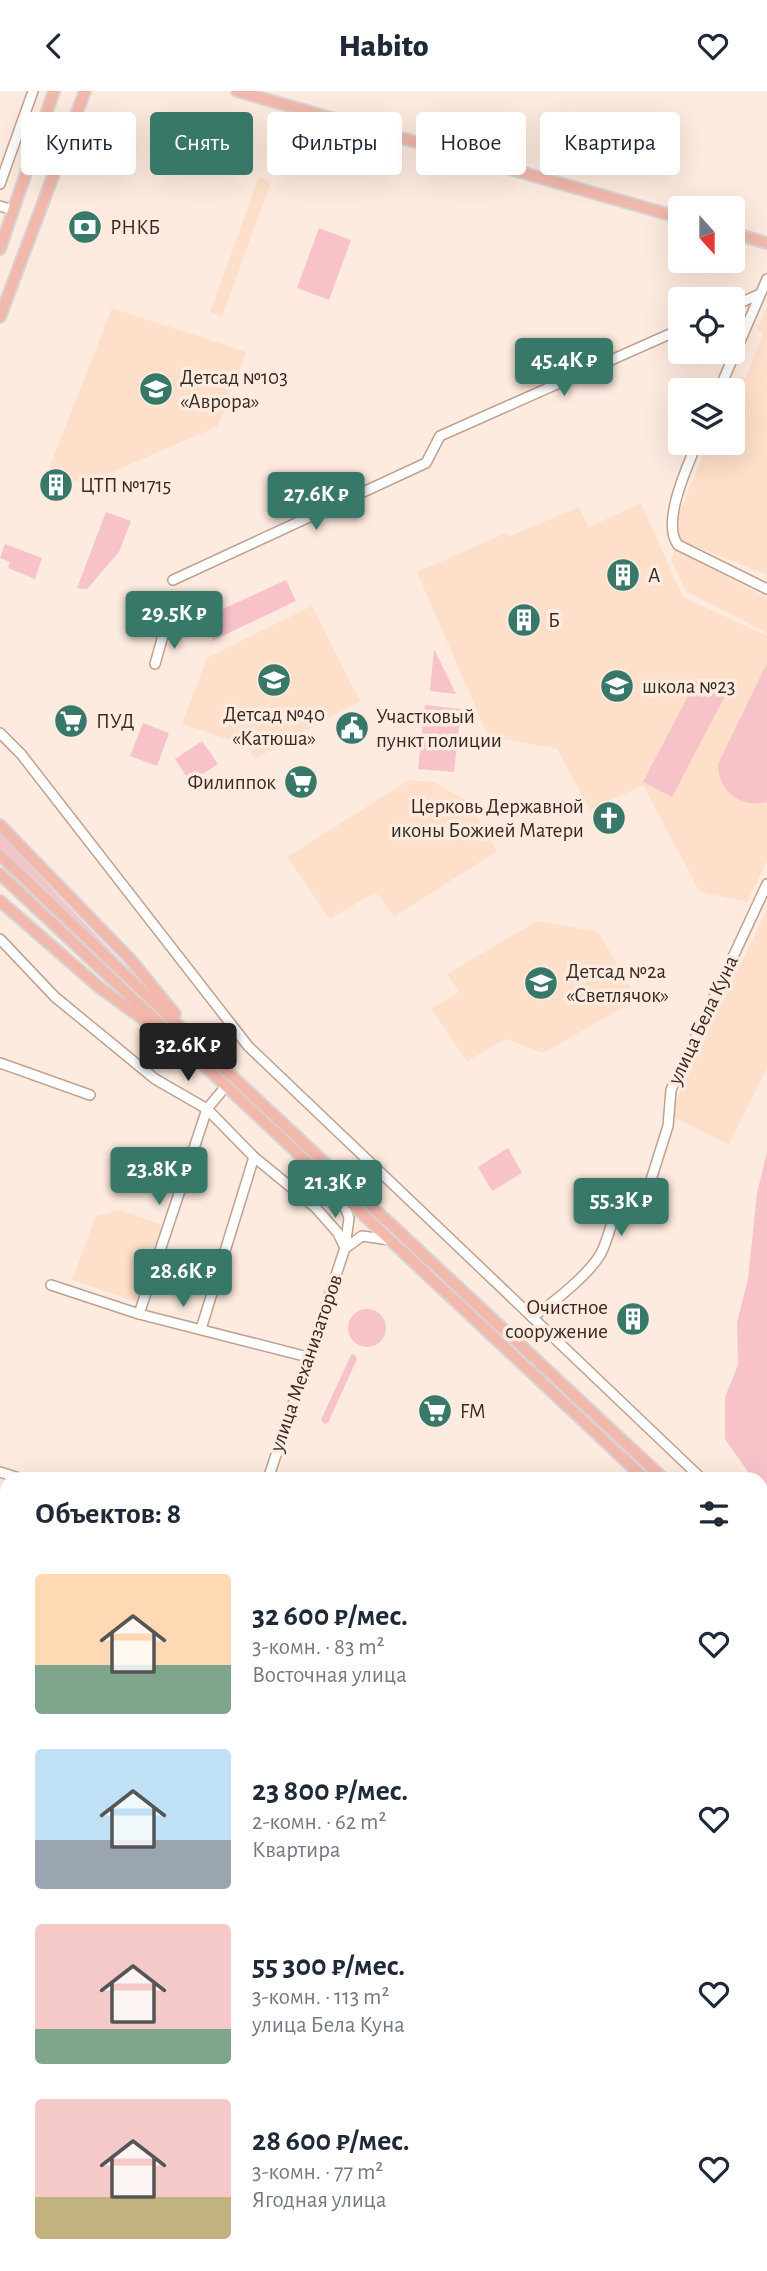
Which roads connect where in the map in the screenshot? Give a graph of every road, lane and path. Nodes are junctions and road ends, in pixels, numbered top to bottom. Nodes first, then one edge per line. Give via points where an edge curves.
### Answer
1 (33, 91) edge
2 (54, 91) edge
3 (85, 91) edge
4 (237, 91) edge
5 (0, 184) edge
6 (0, 206) edge
7 (13, 210) junction
8 (668, 214) edge
9 (746, 237) edge
10 (767, 243) edge
11 (0, 249) edge
12 (767, 279) edge
13 (760, 294) junction
14 (745, 301) edge
15 (0, 317) edge
16 (668, 335) edge
17 (724, 378) edge
18 (693, 455) edge
19 (173, 580) dead end
20 (767, 589) edge
21 (164, 632) dead end
22 (155, 664) dead end
23 (0, 733) edge
24 (0, 825) edge
25 (0, 855) edge
26 (0, 874) edge
27 (767, 884) edge
28 (0, 901) edge
29 (0, 939) edge
30 (184, 1048) junction
31 (205, 1051) junction
32 (0, 1063) edge
33 (226, 1086) junction
34 (90, 1095) dead end
35 (207, 1109) junction
36 (254, 1157) junction
37 (339, 1192) junction
38 (390, 1240) junction
39 (345, 1248) junction
40 (51, 1285) dead end
41 (139, 1314) junction
42 (532, 1317) junction
43 (201, 1329) junction
44 (308, 1357) junction
45 (270, 1472) edge
46 (638, 1472) edge
47 (656, 1472) edge
48 (695, 1472) edge

1 - 5 street
2 - 7 main road
3 - 15 main road
4 - 8 main road
6 - 7 street
7 - 11 main road
9 - 10 main road
12 - 13 street
13 - 14 street
13 - 17 street
16 - 19 street via 440,436 426,463
18 - 20 street via 671,518 674,539
21 - 22 street
23 - 42 street via 248,1047
24 - 31 main road via 131,959
25 - 31 main road
26 - 30 main road
27 - 42 street, улица Бела Куна via 670,1090 668,1126 650,1183 624,1192 612,1214 603,1251 563,1294
28 - 30 main road via 99,987
29 - 35 street via 55,997 156,1079
30 - 33 main road
31 - 47 main road
32 - 34 street
33 - 35 street
33 - 37 main road
35 - 36 street
35 - 41 street
36 - 39 street via 315,1207
36 - 43 street
37 - 38 main road
37 - 39 street, улица Механизаторов via 349,1218
38 - 39 street, улица Механизаторов via 362,1236
38 - 46 main road
39 - 44 street, улица Механизаторов
40 - 41 street
41 - 43 street
42 - 48 street
43 - 44 street
44 - 45 street, улица Механизаторов

